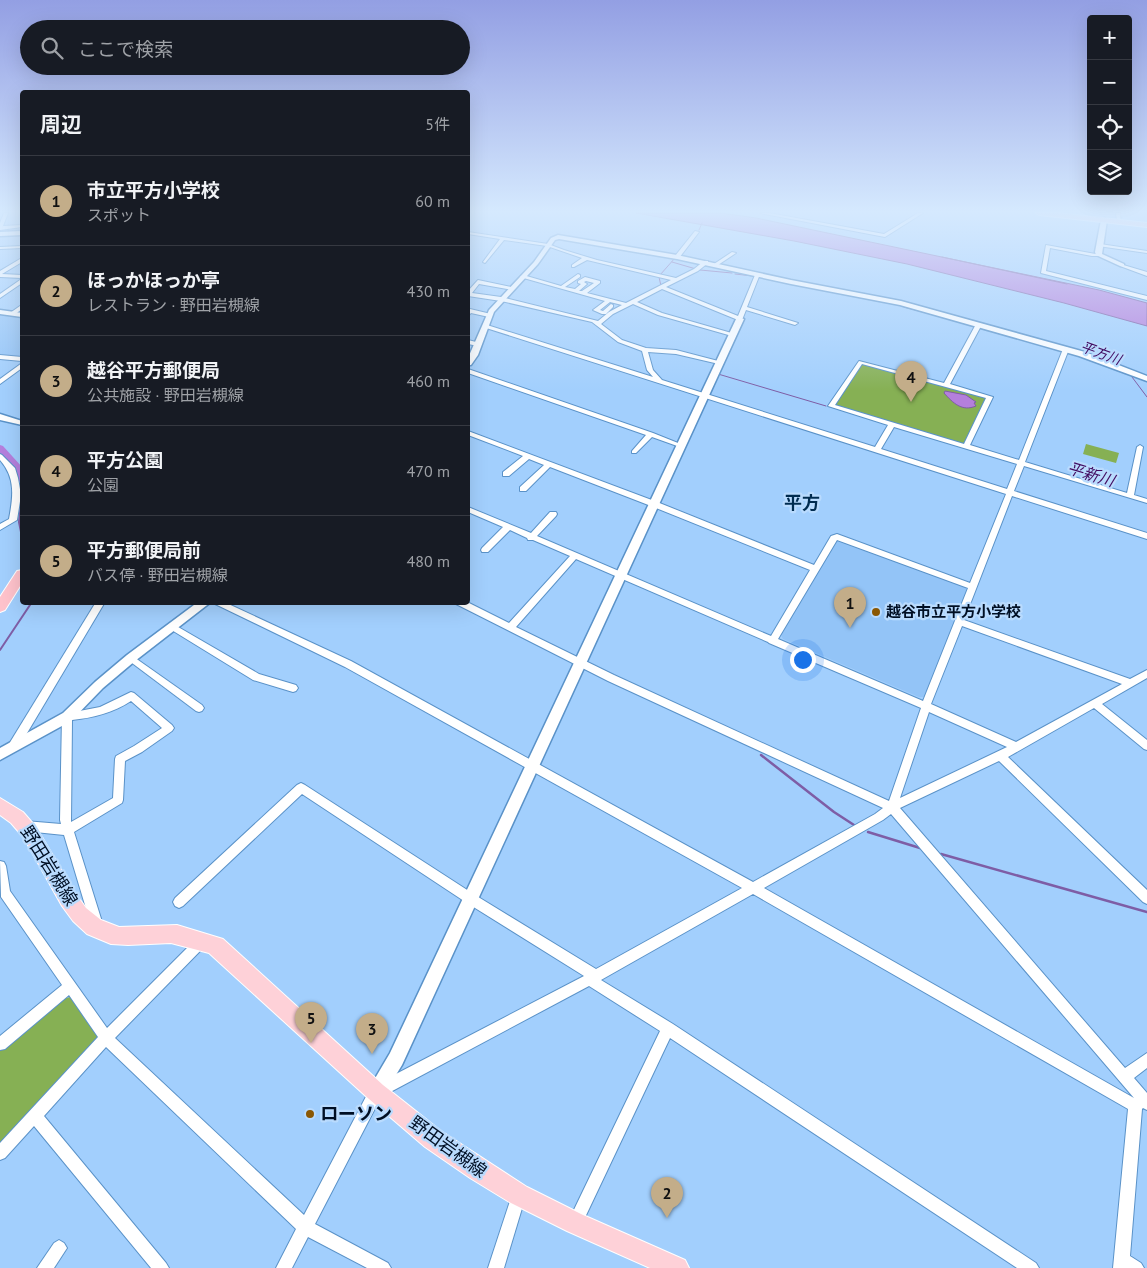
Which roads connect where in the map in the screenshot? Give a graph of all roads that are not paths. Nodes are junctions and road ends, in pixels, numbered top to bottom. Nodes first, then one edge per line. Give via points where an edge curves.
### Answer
1 (528, 272) edge
2 (644, 272) edge
3 (692, 272) edge
4 (747, 272) edge
5 (1043, 272) edge
6 (0, 274) edge
7 (758, 275) junction
8 (578, 276) dead end
9 (20, 277) edge
10 (523, 277) junction
11 (676, 280) junction
12 (20, 282) edge
13 (470, 285) edge
14 (474, 286) junction
15 (563, 286) junction
16 (662, 287) junction
17 (512, 289) junction
18 (577, 290) junction
19 (470, 291) edge
20 (584, 292) junction
21 (470, 294) edge
22 (0, 296) edge
23 (1147, 298) edge
24 (501, 299) junction
25 (630, 303) junction
26 (20, 308) edge
27 (0, 312) edge
28 (742, 313) junction
29 (12, 314) junction
30 (20, 315) edge
31 (470, 316) edge
32 (487, 320) junction
33 (599, 322) junction
34 (718, 323) dead end
35 (795, 323) dead end
36 (978, 326) junction
37 (714, 329) junction
38 (732, 334) junction
39 (470, 342) edge
40 (478, 344) junction
41 (1066, 349) junction
42 (645, 350) junction
43 (0, 356) edge
44 (20, 359) edge
45 (470, 360) edge
46 (719, 362) junction
47 (20, 367) edge
48 (470, 372) edge
49 (1147, 379) edge
50 (0, 382) edge
51 (660, 382) junction
52 (946, 385) junction
53 (704, 396) junction
54 (0, 416) edge
55 (20, 422) edge
56 (892, 424) junction
57 (470, 434) edge
58 (651, 434) junction
59 (680, 445) junction
60 (966, 446) junction
61 (1140, 447) dead end
62 (877, 450) junction
63 (634, 452) dead end
64 (0, 456) edge
65 (528, 456) junction
66 (1021, 463) junction
67 (549, 464) junction
68 (506, 474) dead end
69 (523, 488) dead end
70 (1010, 492) junction
71 (1130, 496) junction
72 (1147, 501) edge
73 (654, 504) junction
74 (470, 511) edge
75 (553, 514) dead end
76 (0, 528) edge
77 (507, 528) junction
78 (1147, 536) edge
79 (531, 538) junction
80 (485, 550) dead end
81 (574, 556) junction
82 (815, 569) junction
83 (621, 575) junction
84 (20, 577) edge
85 (973, 587) junction
86 (2, 601) edge
87 (99, 605) edge
88 (202, 605) edge
89 (221, 605) edge
90 (465, 605) edge
91 (959, 622) junction
92 (174, 627) junction
93 (512, 627) junction
94 (772, 641) junction
95 (131, 658) junction
96 (580, 662) junction
97 (1147, 674) edge
98 (1130, 683) junction
99 (293, 688) dead end
100 (1095, 703) junction
101 (926, 706) junction
102 (199, 708) dead end
103 (67, 717) junction
104 (1147, 746) edge
105 (13, 747) junction
106 (1016, 747) junction
107 (0, 754) edge
108 (1000, 756) junction
109 (532, 767) junction
110 (0, 806) edge
111 (892, 807) junction
112 (25, 826) junction
113 (68, 830) junction
114 (0, 866) edge
115 (753, 888) junction
116 (1147, 898) edge
117 (471, 899) junction
118 (179, 902) dead end
119 (99, 930) junction
120 (203, 940) junction
121 (592, 978) junction
122 (70, 986) junction
123 (668, 1029) junction
124 (106, 1038) junction
125 (0, 1044) edge
126 (1147, 1060) edge
127 (1125, 1076) junction
128 (376, 1092) junction
129 (1142, 1102) edge
130 (36, 1116) junction
131 (0, 1152) edge
132 (519, 1195) junction
133 (575, 1223) junction
134 (305, 1227) junction
135 (59, 1248) dead end
136 (1121, 1263) edge
137 (45, 1268) edge
138 (161, 1268) edge
139 (284, 1268) edge
140 (383, 1268) edge
141 (496, 1268) edge
142 (677, 1268) edge
143 (1031, 1268) edge
144 (1136, 1268) edge

1 - 10 street
2 - 11 street
3 - 11 street
4 - 7 street
5 - 23 street
6 - 9 street
7 - 28 street
7 - 36 street via 901,303
8 - 15 street
10 - 15 street
10 - 17 street
11 - 16 street
12 - 22 street
13 - 14 street
14 - 17 street via 478,282
14 - 19 street
15 - 18 street
16 - 25 street
16 - 28 street
17 - 24 street
18 - 20 street
18 - 20 street via 585,279 598,282
20 - 25 street
21 - 24 street
24 - 32 street
24 - 33 street
25 - 33 street
25 - 37 street
26 - 29 street
27 - 29 street
28 - 35 street
28 - 38 street
29 - 30 street
31 - 32 street
32 - 40 street
32 - 51 street
33 - 42 street via 620,341
34 - 37 street
36 - 41 street
36 - 52 street
37 - 38 street
38 - 46 street
39 - 40 street
40 - 45 street
41 - 49 street
41 - 66 street
42 - 46 street via 676,352
42 - 51 street via 650,370
43 - 44 street
46 - 53 street
47 - 50 street
48 - 58 street
51 - 53 street
52 - 56 street via 861,362 831,406
52 - 60 street via 990,397
53 - 59 street
53 - 62 street
54 - 55 street
56 - 60 street
56 - 62 street
57 - 65 street
58 - 59 street
58 - 63 street
59 - 73 street
60 - 66 street
61 - 71 street
62 - 70 street
64 - 76 street via 11,468 17,495 13,520
65 - 67 street
65 - 68 street
66 - 70 street
66 - 71 street
67 - 69 street
67 - 73 street
70 - 78 street
70 - 85 street
71 - 72 street
73 - 82 street
73 - 83 street
74 - 77 street
75 - 79 street
77 - 79 street
77 - 80 street
79 - 81 street
81 - 83 street
81 - 93 street
82 - 85 street via 837,537
82 - 94 street
83 - 94 street
83 - 96 street
84 - 86 highway
85 - 91 street
87 - 105 street
88 - 92 street
89 - 109 street via 348,664
90 - 93 street
91 - 98 street
91 - 101 street
92 - 95 street
92 - 99 street via 256,676
93 - 96 street
94 - 101 street
95 - 102 street
95 - 103 street
96 - 109 street
96 - 111 street
97 - 98 street
98 - 100 street
100 - 104 street
100 - 106 street
101 - 106 street
101 - 111 street
103 - 105 street
103 - 113 street
103 - 113 street via 84,716 117,706 131,696 169,728 120,759 118,800
105 - 107 street
106 - 108 street
108 - 111 street
108 - 116 street
109 - 115 street
109 - 117 street
110 - 112 main road, 野田岩槻線
111 - 115 street
111 - 127 street
112 - 113 street
112 - 119 main road, 野田岩槻線 via 73,907
113 - 119 street
114 - 122 street via 5,893
115 - 121 street
115 - 129 street
117 - 118 street via 301,788
117 - 121 street
117 - 128 street via 396,1058
119 - 120 main road, 野田岩槻線 via 129,937 164,933
120 - 124 street
120 - 128 main road, 野田岩槻線 via 224,952
121 - 123 street
121 - 128 street
122 - 124 street
122 - 125 street
123 - 133 street
123 - 143 street
124 - 130 street
124 - 134 street
126 - 127 street
127 - 129 street
128 - 132 main road, 野田岩槻線 via 433,1139
128 - 134 street
129 - 136 street
130 - 131 street
130 - 138 street
132 - 133 main road, 野田岩槻線
132 - 141 street
133 - 142 main road, 野田岩槻線
134 - 139 street
134 - 140 street
135 - 137 street
136 - 144 street

